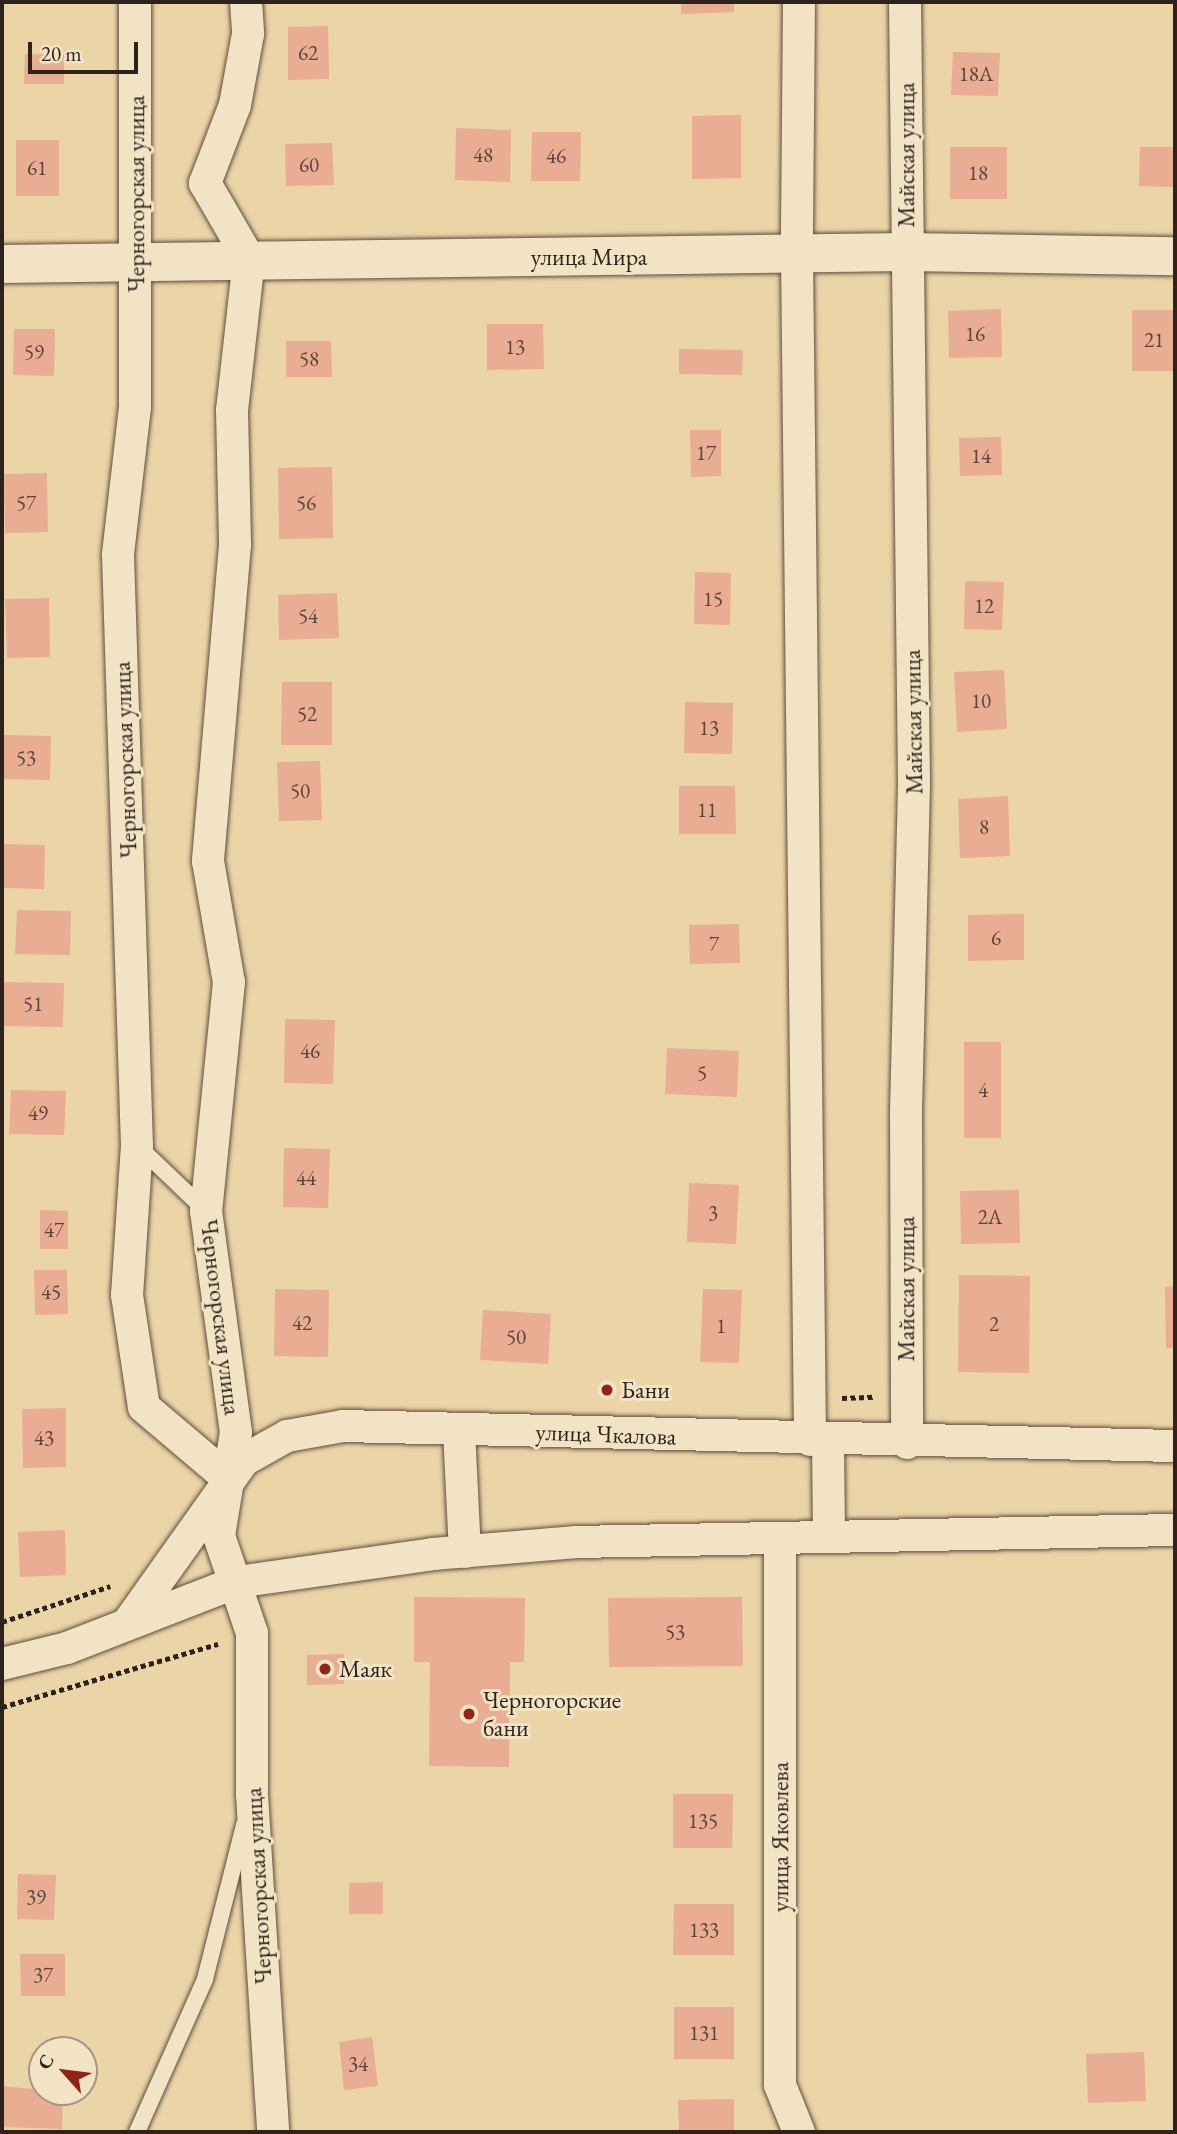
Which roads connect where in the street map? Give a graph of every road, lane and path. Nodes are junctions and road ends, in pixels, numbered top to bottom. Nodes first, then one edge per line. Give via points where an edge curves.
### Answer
1 (135, 2) edge
2 (246, 2) edge
3 (799, 2) edge
4 (905, 2) edge
5 (906, 252) junction
6 (797, 255) junction
7 (1175, 256) edge
8 (249, 259) junction
9 (137, 262) junction
10 (2, 264) edge
11 (137, 1145) junction
12 (206, 1211) junction
13 (458, 1430) junction
14 (819, 1440) junction
15 (907, 1443) junction
16 (1175, 1446) edge
17 (229, 1479) junction
18 (1175, 1530) edge
19 (829, 1536) junction
20 (780, 1538) junction
21 (465, 1552) junction
22 (237, 1582) junction
23 (128, 1623) junction
24 (252, 1633) junction
25 (2, 1664) edge
26 (2, 1707) edge
27 (252, 1795) junction
28 (137, 2132) edge
29 (273, 2132) edge
30 (799, 2132) edge

1 - 9 street, Черногорская улица
2 - 8 street via 248,34 235,105 205,183
3 - 6 street
4 - 5 street, Майская улица
5 - 6 main road, улица Мира
5 - 7 main road, улица Мира
5 - 15 street, Майская улица via 914,785 906,1113
6 - 8 main road, улица Мира
6 - 14 street
8 - 9 main road, улица Мира
8 - 12 street, Черногорская улица via 232,410 236,545 208,861 229,982
9 - 10 main road, улица Мира
9 - 11 street, Черногорская улица via 135,407 118,555
11 - 12 lane
11 - 17 street, Черногорская улица via 127,1295 144,1406
12 - 17 street, Черногорская улица via 236,1432
13 - 14 street, улица Чкалова
13 - 17 street, улица Чкалова via 343,1426 287,1436 244,1460
13 - 21 street
14 - 15 street, улица Чкалова
14 - 19 street
15 - 16 street, улица Чкалова
17 - 22 street, Черногорская улица via 219,1536
17 - 23 street, улица Чкалова
18 - 19 street
19 - 20 street
20 - 21 street via 576,1542
20 - 30 street, улица Яковлева via 780,2085
21 - 22 street
22 - 23 street
22 - 24 street, Черногорская улица
23 - 25 street via 67,1648
24 - 26 path
24 - 27 street, Черногорская улица
27 - 28 lane via 205,1979
27 - 29 street, Черногорская улица

